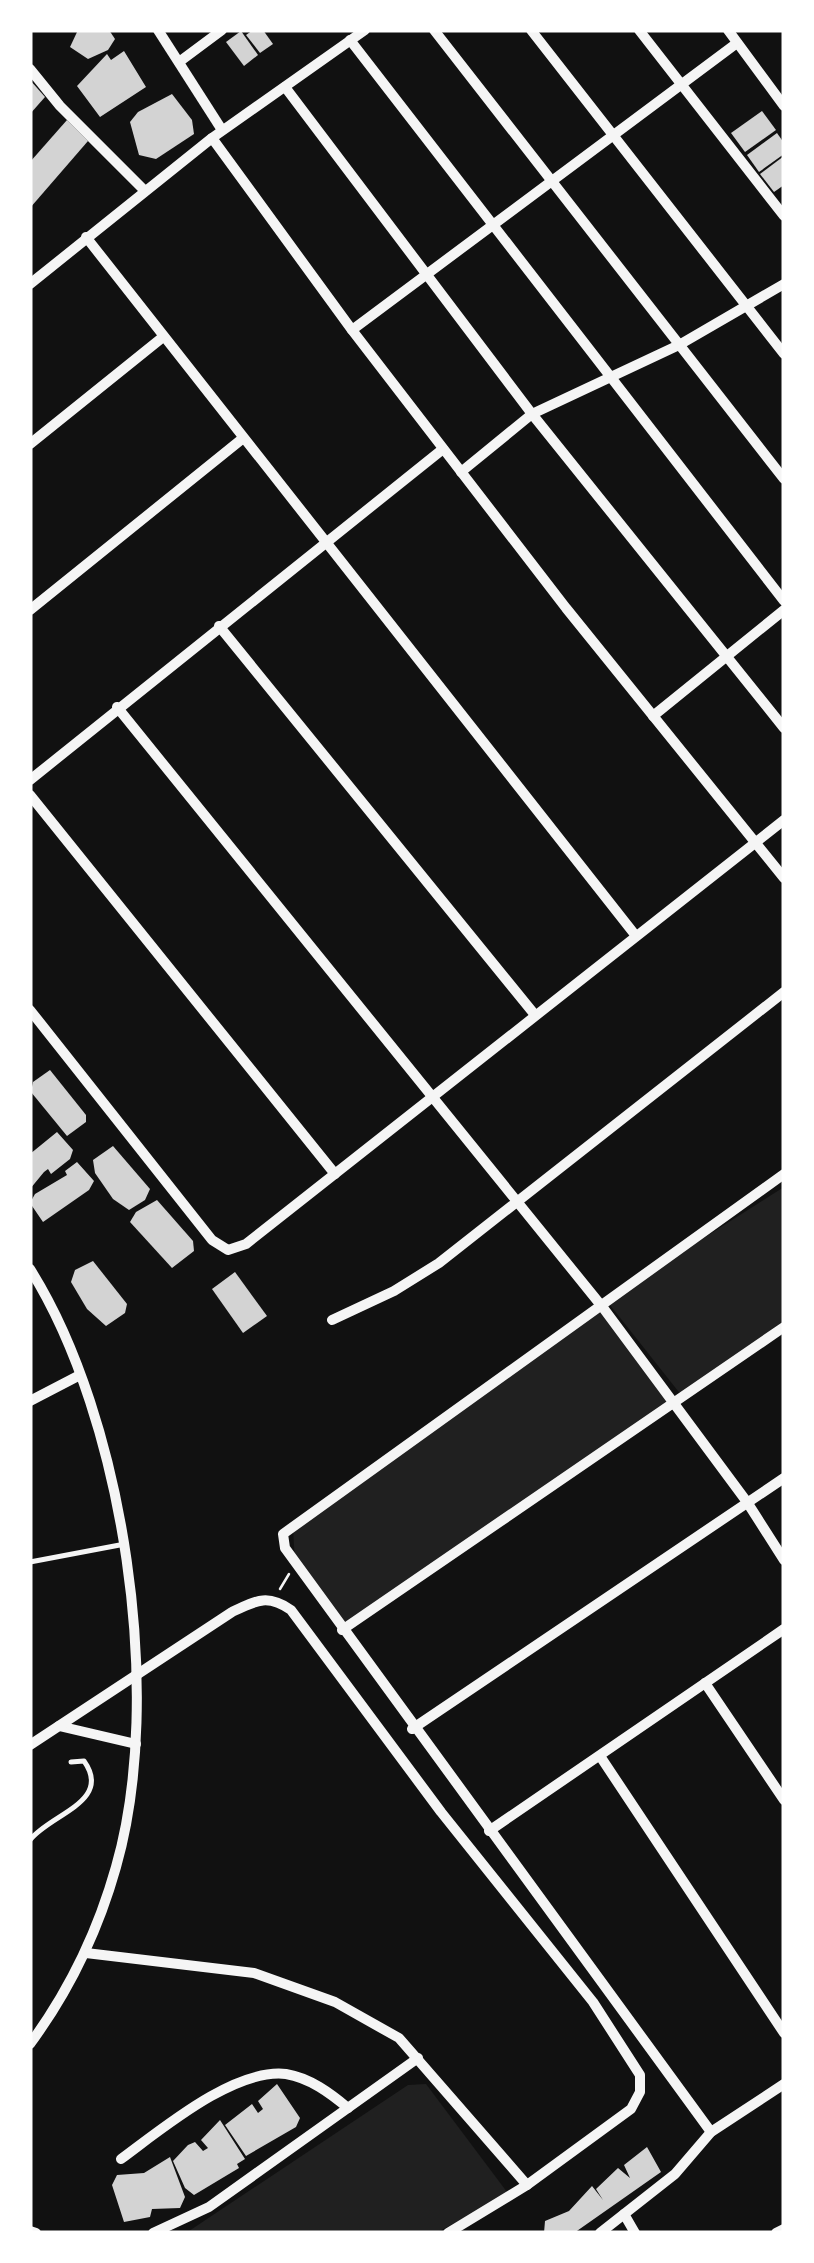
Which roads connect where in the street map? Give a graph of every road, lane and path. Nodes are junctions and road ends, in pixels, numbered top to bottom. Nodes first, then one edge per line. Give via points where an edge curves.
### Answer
1 (158, 30) edge
2 (222, 30) edge
3 (365, 30) edge
4 (434, 30) edge
5 (532, 30) edge
6 (639, 30) edge
7 (728, 30) edge
8 (350, 40) junction
9 (737, 43) junction
10 (179, 62) junction
11 (30, 68) edge
12 (682, 85) junction
13 (285, 87) junction
14 (784, 106) edge
15 (222, 130) junction
16 (614, 136) junction
17 (212, 138) junction
18 (552, 182) junction
19 (144, 190) junction
20 (784, 216) edge
21 (494, 226) junction
22 (86, 238) junction
23 (430, 274) junction
24 (30, 284) edge
25 (784, 284) edge
26 (748, 308) junction
27 (352, 330) junction
28 (163, 337) junction
29 (679, 344) junction
30 (784, 354) edge
31 (610, 376) junction
32 (532, 414) junction
33 (242, 439) junction
34 (30, 444) edge
35 (443, 449) junction
36 (461, 472) junction
37 (784, 479) edge
38 (323, 543) junction
39 (784, 601) edge
40 (30, 610) edge
41 (784, 610) edge
42 (219, 626) junction
43 (728, 656) junction
44 (117, 708) junction
45 (653, 716) junction
46 (784, 728) edge
47 (30, 780) edge
48 (30, 795) edge
49 (784, 820) edge
50 (756, 842) junction
51 (784, 878) edge
52 (636, 936) junction
53 (784, 992) edge
54 (30, 1010) edge
55 (535, 1015) junction
56 (434, 1096) junction
57 (335, 1174) junction
58 (784, 1174) edge
59 (518, 1202) junction
60 (30, 1269) edge
61 (600, 1305) junction
62 (332, 1320) dead end
63 (784, 1326) edge
64 (80, 1376) junction
65 (674, 1400) junction
66 (30, 1401) edge
67 (784, 1478) edge
68 (747, 1502) junction
69 (126, 1544) junction
70 (784, 1560) edge
71 (30, 1562) edge
72 (295, 1563) junction
73 (274, 1598) junction
74 (784, 1629) edge
75 (342, 1630) junction
76 (134, 1678) junction
77 (705, 1683) junction
78 (59, 1726) junction
79 (412, 1729) junction
80 (136, 1744) junction
81 (30, 1745) edge
82 (600, 1756) junction
83 (71, 1762) dead end
84 (784, 1800) edge
85 (489, 1832) junction
86 (30, 1840) edge
87 (86, 1953) junction
88 (784, 2033) edge
89 (30, 2044) edge
90 (418, 2058) junction
91 (784, 2084) edge
92 (348, 2108) junction
93 (711, 2132) junction
94 (121, 2159) dead end
95 (527, 2185) junction
96 (624, 2214) junction
97 (784, 2228) edge
98 (153, 2233) edge
99 (448, 2233) edge
100 (600, 2233) edge
101 (635, 2233) edge
102 (776, 2233) edge

1 - 10 street
2 - 10 street
3 - 8 street
4 - 18 street
5 - 16 street
6 - 12 street
7 - 9 street
8 - 13 street
8 - 21 street
9 - 12 street
9 - 14 street
10 - 15 street
11 - 19 street
12 - 16 street
12 - 20 street
13 - 15 street
13 - 23 street
15 - 17 street
16 - 18 street
16 - 26 street
17 - 19 street
17 - 27 street
18 - 21 street
18 - 29 street
19 - 22 street
21 - 23 street
21 - 31 street
22 - 24 street
22 - 28 street
23 - 27 street
23 - 32 street
25 - 26 street
26 - 29 street
26 - 30 street
27 - 35 street
28 - 33 street
28 - 34 street
29 - 31 street
29 - 37 street
31 - 32 street
31 - 39 street
32 - 36 street
32 - 43 street
33 - 38 street
33 - 40 street
35 - 36 street
35 - 38 street
36 - 45 street
38 - 42 street
38 - 52 street
41 - 43 street
42 - 44 street
42 - 55 street
43 - 45 street
43 - 46 street
44 - 47 street
44 - 56 street
45 - 50 street
48 - 57 street
49 - 50 street
50 - 51 street
50 - 52 street
52 - 55 street
53 - 59 street
54 - 57 street via 212,1240 228,1250 246,1244
55 - 56 street
56 - 57 street
56 - 59 street
58 - 61 street
59 - 61 street
59 - 62 street via 439,1263
60 - 64 street via 54,1306
61 - 65 street
61 - 72 street via 283,1534
63 - 65 street
64 - 66 street
64 - 69 street via 112,1464
65 - 68 street
65 - 75 street
67 - 68 street
68 - 70 street
68 - 79 street
69 - 71 lane
69 - 76 street
72 - 73 path
72 - 75 street
73 - 76 street via 232,1612
73 - 95 street via 292,1610 593,2002 640,2074 631,2109
74 - 77 street
75 - 79 street
76 - 78 street
76 - 80 street
77 - 82 street
77 - 84 street
78 - 80 street
78 - 81 street
79 - 85 street
80 - 87 street via 117,1864
82 - 85 street
82 - 88 street
83 - 86 lane via 84,1761 92,1790
85 - 93 street
87 - 89 street
87 - 90 street via 254,1973 335,2002 399,2038
90 - 92 street
90 - 95 street
91 - 93 street
92 - 94 street via 308,2082 266,2074 222,2091
92 - 98 street via 209,2208
93 - 96 street via 675,2174
95 - 99 street
96 - 100 street
96 - 101 street
97 - 102 street

